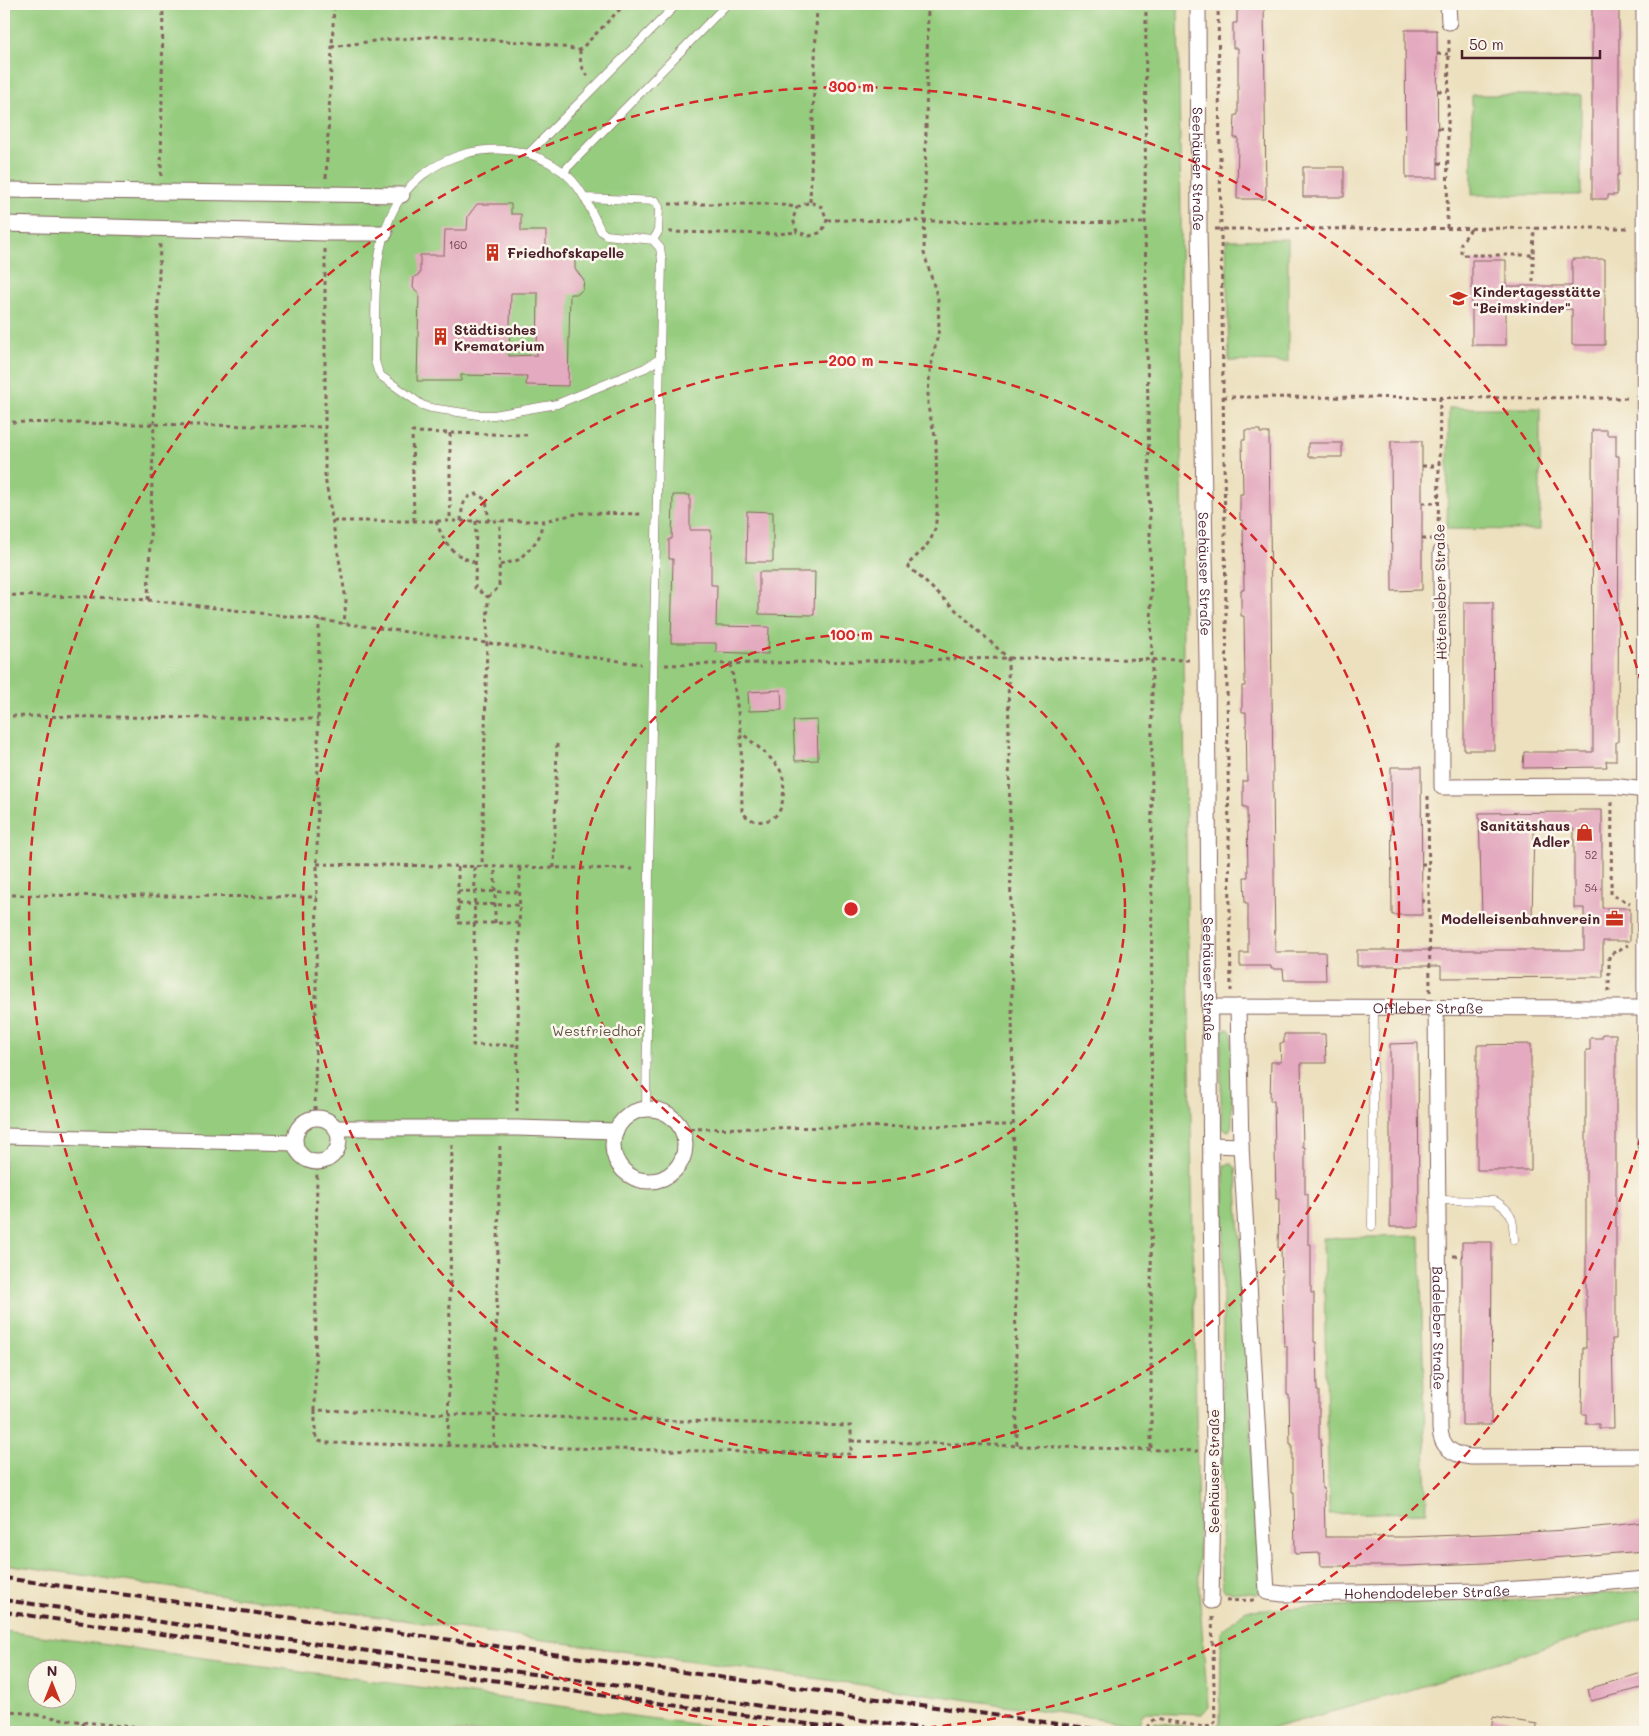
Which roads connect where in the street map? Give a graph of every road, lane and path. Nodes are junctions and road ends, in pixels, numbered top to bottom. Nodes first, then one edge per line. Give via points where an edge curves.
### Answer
1 (163, 4) edge
2 (334, 4) edge
3 (625, 4) edge
4 (677, 4) edge
5 (727, 4) edge
6 (817, 4) edge
7 (928, 4) edge
8 (1146, 4) edge
9 (1198, 4) edge
10 (1218, 4) edge
11 (1448, 4) edge
12 (1644, 4) edge
13 (1449, 22) joint
14 (331, 47) junction
15 (580, 50) junction
16 (1437, 54) dead end
17 (1448, 54) junction
18 (598, 84) junction
19 (1438, 92) dead end
20 (1448, 92) junction
21 (1438, 128) dead end
22 (1448, 129) junction
23 (529, 153) junction
24 (1438, 163) dead end
25 (1448, 164) junction
26 (563, 172) junction
27 (4, 190) edge
28 (161, 192) junction
29 (325, 194) junction
30 (402, 195) junction
31 (585, 198) junction
32 (810, 202) junction
33 (658, 204) junction
34 (797, 207) junction
35 (827, 220) junction
36 (924, 221) junction
37 (1145, 223) junction
38 (4, 224) edge
39 (160, 228) junction
40 (1447, 228) junction
41 (1471, 228) junction
42 (1534, 228) junction
43 (1634, 228) dead end
44 (1221, 229) junction
45 (658, 232) junction
46 (797, 232) junction
47 (325, 233) junction
48 (384, 233) junction
49 (653, 240) junction
50 (1533, 256) junction
51 (1533, 282) dead end
52 (661, 358) junction
53 (1223, 397) junction
54 (1440, 398) junction
55 (1634, 398) dead end
56 (4, 422) edge
57 (154, 424) junction
58 (325, 427) junction
59 (450, 434) junction
60 (529, 435) dead end
61 (1422, 466) dead end
62 (1438, 466) junction
63 (1422, 503) dead end
64 (1438, 503) junction
65 (657, 515) junction
66 (332, 521) junction
67 (414, 521) junction
68 (436, 521) junction
69 (450, 521) junction
70 (461, 521) junction
71 (476, 521) junction
72 (489, 521) junction
73 (500, 521) junction
74 (543, 521) junction
75 (1441, 552) joint
76 (476, 563) junction
77 (499, 565) junction
78 (4, 595) edge
79 (488, 596) junction
80 (148, 600) junction
81 (319, 620) junction
82 (344, 624) junction
83 (488, 643) junction
84 (1008, 658) junction
85 (1152, 660) junction
86 (1207, 661) junction
87 (731, 664) junction
88 (653, 666) junction
89 (4, 716) edge
90 (318, 719) junction
91 (741, 732) junction
92 (557, 744) dead end
93 (1442, 787) junction
94 (1645, 790) edge
95 (1612, 799) dead end
96 (1421, 829) dead end
97 (1428, 829) junction
98 (317, 864) junction
99 (1421, 864) dead end
100 (1429, 864) junction
101 (458, 867) junction
102 (475, 867) junction
103 (482, 867) junction
104 (495, 867) junction
105 (520, 867) junction
106 (554, 868) junction
107 (649, 869) junction
108 (458, 891) junction
109 (474, 891) junction
110 (495, 891) junction
111 (519, 892) junction
112 (4, 895) edge
113 (317, 897) junction
114 (1421, 901) dead end
115 (1429, 901) junction
116 (458, 904) junction
117 (1632, 904) dead end
118 (474, 905) junction
119 (495, 905) junction
120 (519, 905) junction
121 (474, 923) junction
122 (495, 923) junction
123 (519, 923) junction
124 (1632, 943) dead end
125 (1234, 1002) junction
126 (1210, 1007) junction
127 (1374, 1007) junction
128 (1433, 1007) junction
129 (1645, 1008) edge
130 (1609, 1009) junction
131 (518, 1045) junction
132 (646, 1109) junction
133 (315, 1118) junction
134 (1012, 1125) junction
135 (336, 1128) junction
136 (452, 1128) junction
137 (501, 1128) junction
138 (517, 1128) junction
139 (682, 1129) junction
140 (616, 1131) junction
141 (4, 1136) edge
142 (295, 1143) junction
143 (1211, 1145) junction
144 (1645, 1145) edge
145 (1241, 1146) junction
146 (317, 1162) junction
147 (1438, 1200) junction
148 (1372, 1226) dead end
149 (1514, 1240) dead end
150 (315, 1410) junction
151 (448, 1414) junction
152 (495, 1416) junction
153 (851, 1441) junction
154 (448, 1445) junction
155 (494, 1446) junction
156 (1017, 1446) junction
157 (1151, 1450) junction
158 (1214, 1452) junction
159 (1645, 1456) edge
160 (1645, 1579) edge
161 (1267, 1592) junction
162 (1211, 1601) junction
163 (4, 1710) edge
164 (83, 1722) junction
165 (1147, 1728) dead end
166 (161, 1730) dead end
167 (83, 1732) edge

1 - 28 path
2 - 14 path
3 - 15 path
4 - 18 lane
5 - 26 lane
6 - 32 path
7 - 36 path
8 - 37 path
9 - 86 street, Seehäuser Straße
10 - 44 path, Seehäuser Straße
11 - 13 street
12 - 94 street
13 - 17 path
14 - 15 path via 444,36
14 - 29 path
15 - 18 path via 583,71
16 - 17 path
17 - 20 path
18 - 23 lane
19 - 20 path
20 - 22 path
21 - 22 path
22 - 25 path
23 - 26 lane
23 - 30 lane via 495,149 461,155 429,170
24 - 25 path
25 - 40 path
26 - 31 lane
27 - 28 street
28 - 29 street
29 - 30 street
30 - 48 lane
31 - 33 lane via 651,200
31 - 49 lane via 606,235
32 - 34 path
32 - 35 path via 822,207
33 - 34 path
33 - 45 lane
34 - 46 path via 792,219
35 - 36 path
35 - 46 path via 822,232 810,236
36 - 37 path
36 - 84 path via 924,253 938,299 939,329 928,393 936,440 937,514 931,539 907,564
37 - 85 path
38 - 39 street
39 - 47 street
39 - 57 path
40 - 41 path
40 - 44 path
41 - 42 path
41 - 50 path via 1461,243 1461,255
42 - 43 path
42 - 50 path
44 - 53 path, Seehäuser Straße
45 - 46 path
45 - 49 lane
47 - 48 street
47 - 58 path
48 - 52 lane via 377,262 375,364 381,376 422,406 483,415 551,406 645,368
49 - 52 lane via 662,256
50 - 51 path
52 - 65 lane
53 - 54 path
53 - 125 path, Seehäuser Straße
54 - 55 path
54 - 62 path, Hötensleber Straße
56 - 57 path
57 - 58 path
57 - 80 path
58 - 66 path via 325,477
59 - 60 path
59 - 67 path via 412,432
59 - 69 path
61 - 62 path
62 - 64 path, Hötensleber Straße
63 - 64 path
64 - 75 path, Hötensleber Straße
65 - 74 path via 581,513
65 - 88 lane
66 - 67 path
66 - 82 path via 346,600
67 - 68 path
68 - 69 path
68 - 76 path via 449,548
69 - 70 path
70 - 71 path
70 - 72 path via 463,503 470,495 477,494 486,500
71 - 72 path
71 - 76 path
72 - 73 path
73 - 74 path
73 - 77 path
74 - 77 path via 539,537 532,547 518,560
75 - 93 street, Hötensleber Straße
76 - 79 path via 476,588
77 - 79 path via 499,587
78 - 80 path
79 - 83 path
80 - 81 path
81 - 82 path
81 - 90 path
82 - 83 path
83 - 88 path
83 - 103 path
84 - 85 path
84 - 87 path
84 - 134 path
85 - 86 path
85 - 157 path
86 - 126 street, Seehäuser Straße
87 - 88 path
87 - 91 path
88 - 107 lane
89 - 90 path
90 - 98 path
91 - 91 path via 742,810 753,821 770,820 783,802 782,774 776,764
92 - 106 path
93 - 94 street via 1612,786
93 - 97 path via 1428,787
94 - 129 street
95 - 117 path via 1611,895
96 - 97 path
97 - 100 path
98 - 101 path
98 - 113 path
99 - 100 path
100 - 115 path
101 - 102 path
101 - 108 path
102 - 103 path
102 - 109 path
103 - 104 path
104 - 105 path
104 - 110 path
105 - 106 path
105 - 111 path
106 - 107 path
107 - 132 lane
108 - 109 path
108 - 116 path
109 - 110 path
109 - 118 path
110 - 111 path
110 - 119 path
111 - 120 path
112 - 113 path
113 - 133 path
114 - 115 path
115 - 128 path
116 - 118 path
116 - 121 path via 458,923
118 - 119 path
118 - 121 path
119 - 120 path
119 - 122 path
120 - 123 path
121 - 122 path
121 - 131 path via 473,1045
122 - 123 path
123 - 131 path
124 - 130 path via 1609,955
125 - 126 street, Offleber Straße
125 - 127 street, Offleber Straße
125 - 145 street, Seehäuser Straße
126 - 143 street, Seehäuser Straße
127 - 128 street, Offleber Straße
127 - 148 lane
128 - 130 street, Offleber Straße
128 - 147 street, Badeleber Straße
129 - 130 street, Offleber Straße
129 - 144 street
131 - 138 path
132 - 139 street via 664,1111 675,1118
132 - 140 street via 624,1119
133 - 135 street via 322,1118
133 - 142 street via 300,1125
134 - 139 path
134 - 156 path
135 - 136 street
135 - 146 street via 339,1138 333,1155
136 - 137 street
136 - 151 path
137 - 138 street
137 - 152 path
138 - 140 street
139 - 140 street via 686,1148 683,1160 672,1174 648,1182 625,1173 617,1163 613,1143
141 - 142 street
142 - 146 street via 303,1157
143 - 145 street
143 - 158 street, Seehäuser Straße
145 - 161 street, Seehäuser Straße
146 - 150 path
147 - 149 lane via 1495,1201 1513,1219
147 - 159 street, Badeleber Straße via 1440,1434 1444,1445 1453,1453 1471,1457
150 - 151 path
150 - 154 path via 315,1435 321,1442
151 - 152 path
151 - 154 path
152 - 153 path via 851,1426
152 - 155 path
153 - 155 path via 851,1454
153 - 156 path
154 - 155 path
156 - 157 path
157 - 158 path
158 - 162 street, Seehäuser Straße
160 - 161 street, Hohendodeleber Straße via 1485,1591
161 - 162 path via 1256,1600
162 - 165 path via 1215,1722 1204,1727 1155,1719
163 - 164 path
164 - 166 path
164 - 167 path

